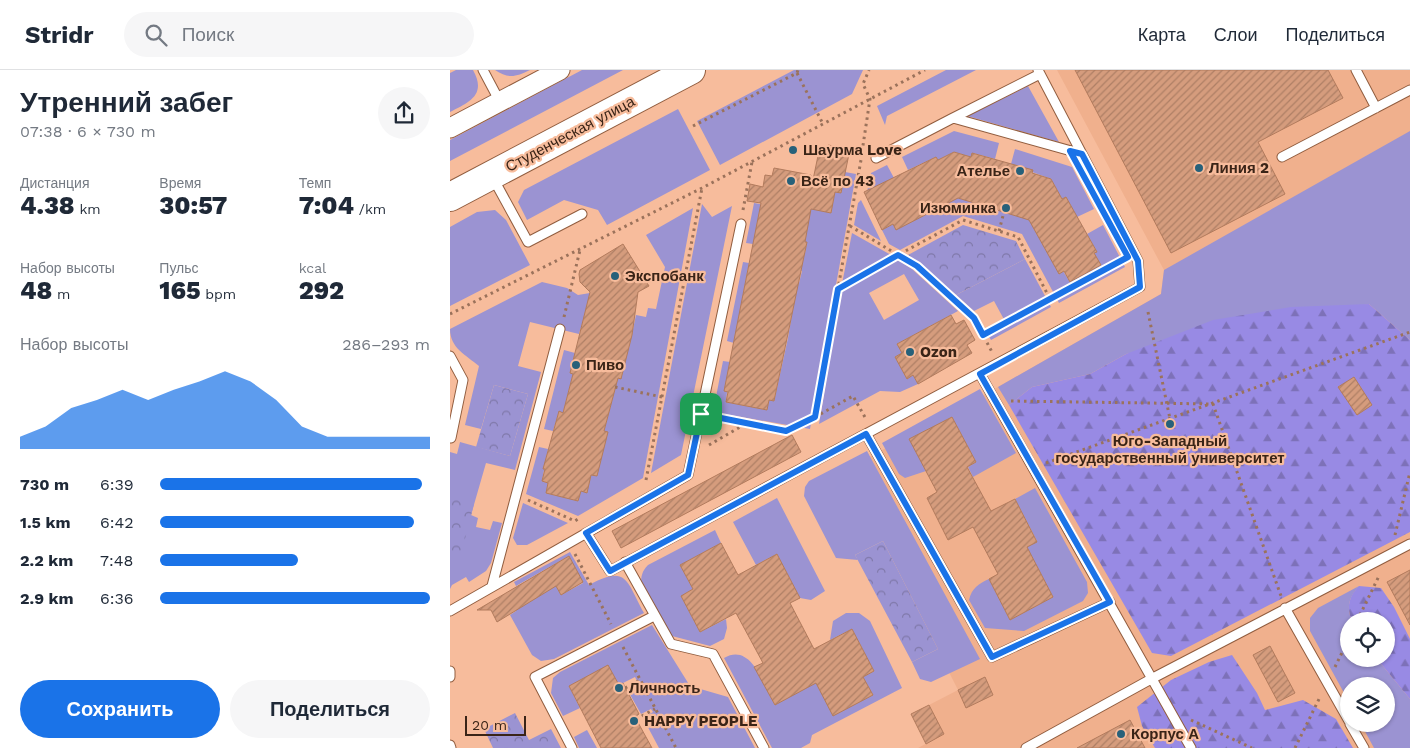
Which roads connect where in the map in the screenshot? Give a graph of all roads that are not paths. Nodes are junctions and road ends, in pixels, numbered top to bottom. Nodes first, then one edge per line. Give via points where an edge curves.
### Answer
1 (483, 70) edge
2 (560, 70) edge
3 (691, 70) edge
4 (1356, 70) edge
5 (1039, 72) edge
6 (1410, 90) edge
7 (500, 102) junction
8 (1376, 108) junction
9 (953, 118) junction
10 (450, 128) edge
11 (1082, 154) junction
12 (1282, 157) dead end
13 (876, 158) dead end
14 (492, 175) junction
15 (450, 197) edge
16 (582, 214) dead end
17 (741, 224) road end
18 (560, 330) road end
19 (450, 356) edge
20 (980, 374) junction
21 (869, 432) junction
22 (451, 438) edge
23 (586, 533) junction
24 (1410, 544) edge
25 (625, 562) junction
26 (492, 586) junction
27 (1110, 602) junction
28 (1286, 608) junction
29 (450, 611) edge
30 (654, 616) junction
31 (450, 672) edge
32 (450, 678) edge
33 (1153, 678) junction
34 (1340, 704) edge
35 (1355, 732) edge
36 (572, 748) edge
37 (764, 748) edge
38 (1026, 748) edge
39 (1191, 748) edge
40 (1364, 748) edge

1 - 7 lane
2 - 7 street
3 - 14 main road, Студенческая улица
4 - 8 lane
5 - 9 lane
5 - 11 lane
6 - 8 lane
7 - 10 street
8 - 12 lane
9 - 11 lane
9 - 13 lane
11 - 20 lane via 1138,261 1140,287
14 - 15 main road, Студенческая улица
14 - 16 lane via 528,242
17 - 23 lane via 688,475
18 - 26 lane
19 - 22 lane via 463,380
20 - 21 lane
20 - 27 lane
21 - 25 lane
21 - 27 lane via 992,657
23 - 25 lane via 610,571
23 - 26 lane
24 - 28 lane
25 - 30 lane
26 - 29 lane
27 - 33 lane
28 - 33 lane
28 - 34 lane
30 - 36 lane via 535,677
30 - 37 lane via 671,644 713,654
31 - 32 lane
33 - 38 lane
33 - 39 lane
35 - 40 lane

